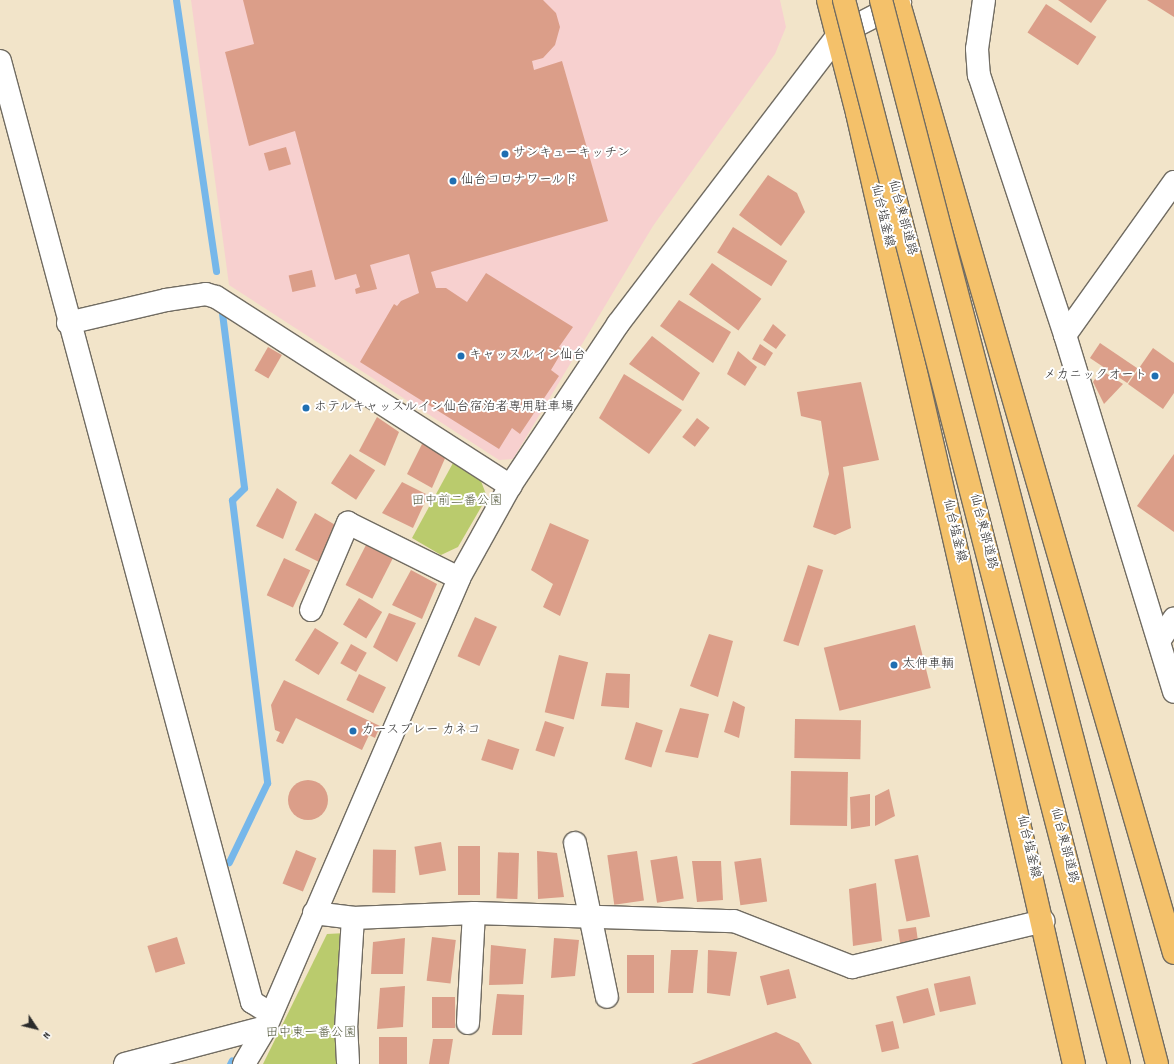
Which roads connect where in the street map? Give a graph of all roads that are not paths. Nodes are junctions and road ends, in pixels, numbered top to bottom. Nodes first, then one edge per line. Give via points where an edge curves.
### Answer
1 (828, 0) edge
2 (844, 0) edge
3 (853, 0) edge
4 (984, 0) edge
5 (895, 1) edge
6 (838, 35) junction
7 (0, 61) edge
8 (1174, 182) edge
9 (68, 323) junction
10 (1064, 335) junction
11 (510, 486) junction
12 (459, 578) junction
13 (311, 610) dead end
14 (1174, 619) edge
15 (1159, 641) junction
16 (1174, 692) edge
17 (575, 843) dead end
18 (314, 913) junction
19 (474, 913) junction
20 (590, 916) junction
21 (353, 918) junction
22 (1044, 921) junction
23 (1174, 953) edge
24 (607, 997) dead end
25 (269, 1021) junction
26 (468, 1022) dead end
27 (348, 1062) dead end
28 (125, 1064) edge
29 (244, 1064) edge
30 (1074, 1064) edge
31 (1119, 1064) edge
32 (1157, 1064) edge

1 - 6 main road, 仙台塩釜線
2 - 31 main road, 仙台東部道路, bridge
3 - 6 street
4 - 10 street via 977,49 979,75
5 - 6 street
5 - 23 main road
5 - 32 main road, bridge
6 - 11 street via 618,324
6 - 22 main road, 仙台塩釜線
7 - 9 street
8 - 10 street
9 - 11 street via 166,300 206,294 216,297
9 - 25 street via 252,1002
10 - 15 street
11 - 12 street
12 - 13 street via 348,523
12 - 18 street
14 - 15 street
15 - 16 street
17 - 20 street
18 - 21 street
18 - 25 street
19 - 20 street
19 - 21 street
19 - 26 street
20 - 22 street via 734,921 852,967
20 - 24 street
21 - 27 street via 346,1029
22 - 30 main road, 仙台塩釜線
25 - 28 street
25 - 29 street

